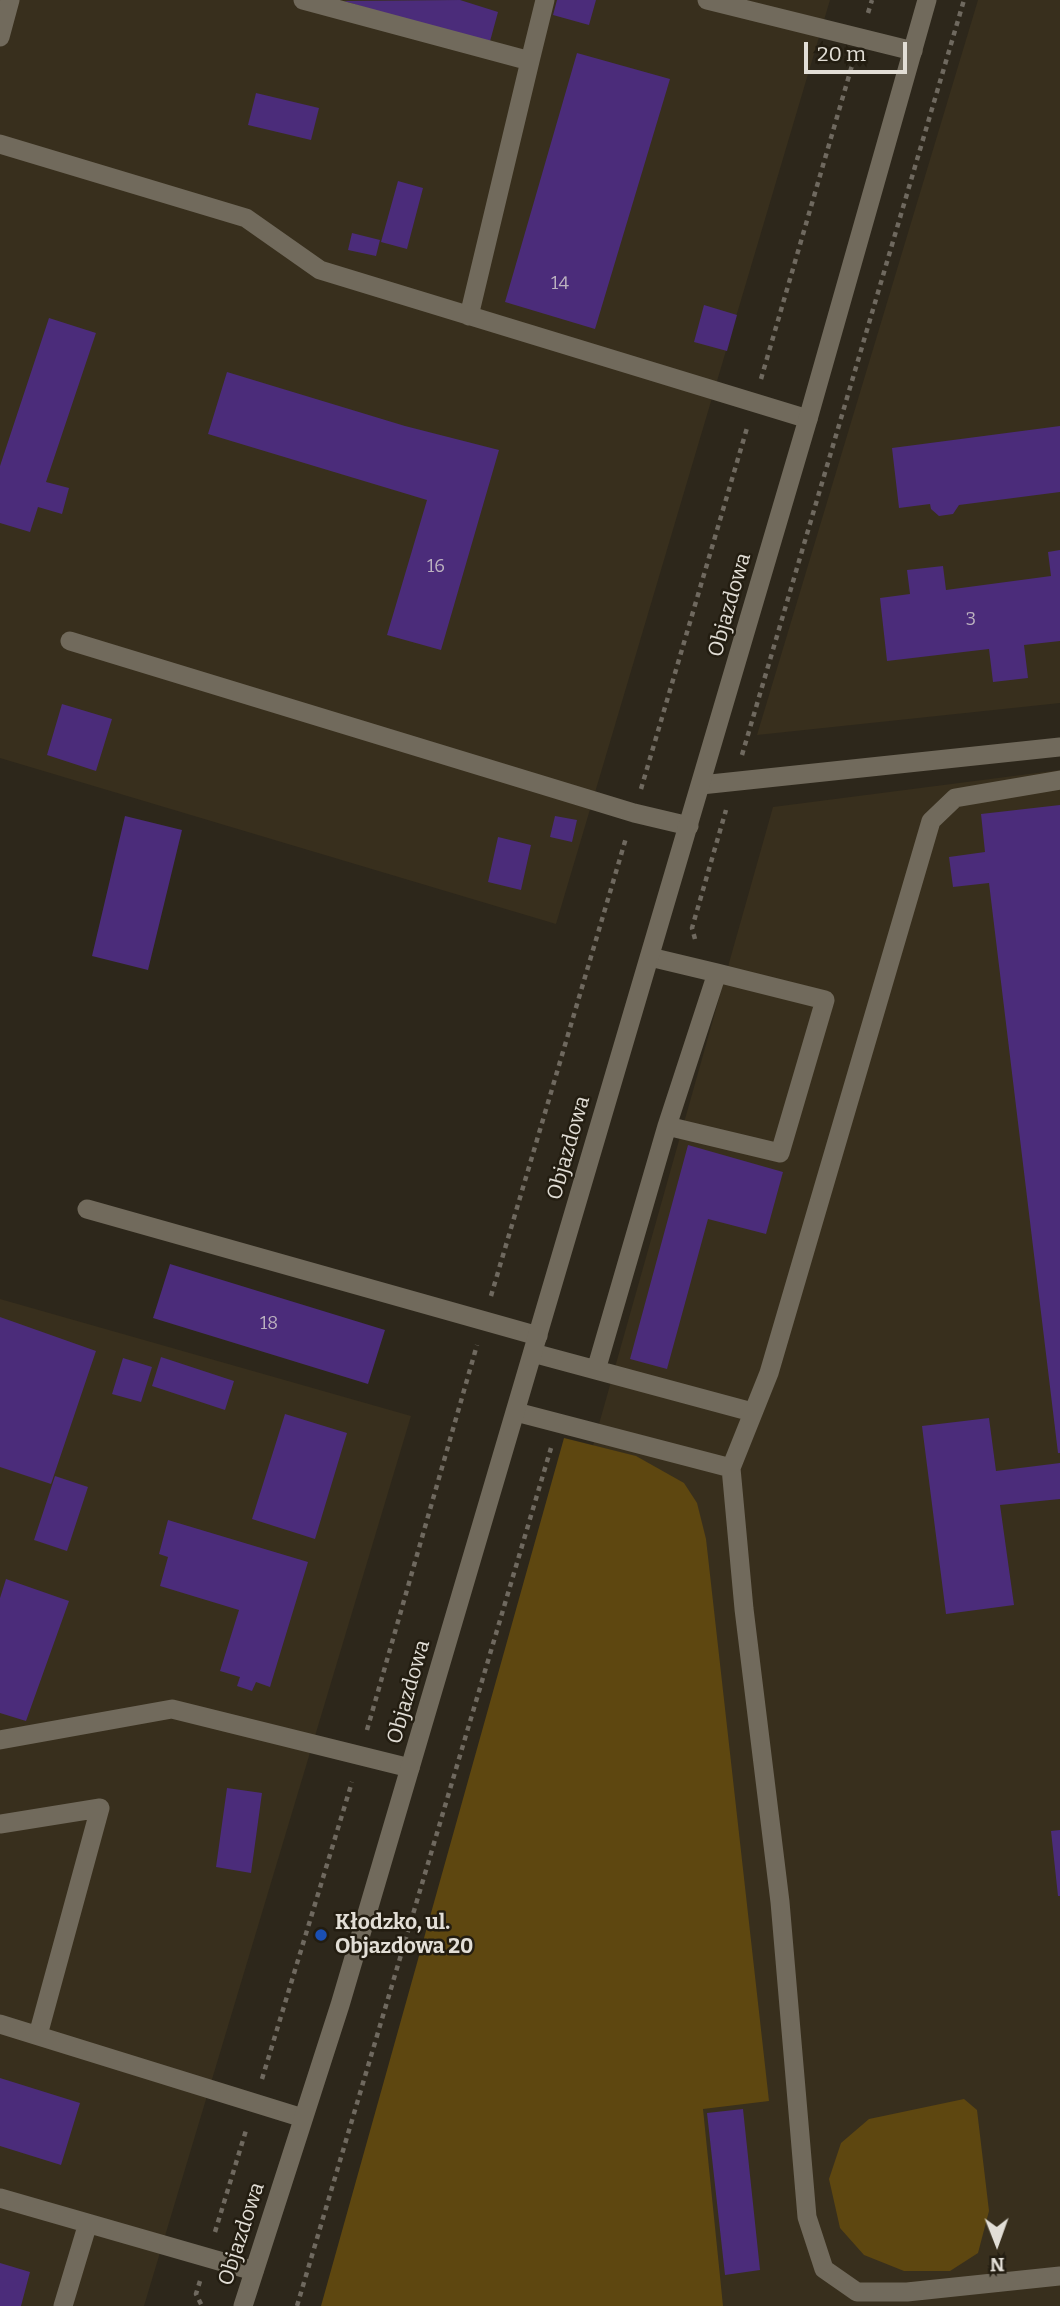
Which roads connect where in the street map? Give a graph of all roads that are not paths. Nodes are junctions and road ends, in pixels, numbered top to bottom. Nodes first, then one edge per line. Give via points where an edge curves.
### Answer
1 (10, 0) edge
2 (303, 0) edge
3 (545, 0) edge
4 (707, 0) edge
5 (927, 0) edge
6 (0, 37) edge
7 (913, 51) junction
8 (530, 61) junction
9 (0, 144) edge
10 (469, 316) junction
11 (808, 419) junction
12 (70, 641) dead end
13 (1060, 747) edge
14 (1060, 780) edge
15 (701, 785) junction
16 (689, 826) junction
17 (650, 957) junction
18 (717, 973) junction
19 (667, 1126) junction
20 (87, 1209) dead end
21 (535, 1344) junction
22 (596, 1370) junction
23 (516, 1412) junction
24 (752, 1412) junction
25 (732, 1468) junction
26 (0, 1740) edge
27 (410, 1768) junction
28 (0, 1824) edge
29 (0, 2024) edge
30 (38, 2035) junction
31 (303, 2118) junction
32 (0, 2198) edge
33 (88, 2223) junction
34 (254, 2271) junction
35 (1060, 2276) edge
36 (63, 2306) edge
37 (243, 2306) edge

1 - 6 street
2 - 8 street
3 - 8 street
4 - 7 street
5 - 7 street, Objazdowa
7 - 11 street, Objazdowa
8 - 10 street
9 - 10 street via 246,218 320,270
10 - 11 street
11 - 15 street, Objazdowa
12 - 16 street
13 - 15 street
14 - 24 street via 954,798 931,821 769,1373
15 - 16 street, Objazdowa
16 - 17 street, Objazdowa
17 - 18 street
17 - 21 street, Objazdowa
18 - 19 street
18 - 19 street via 825,1000 780,1153
19 - 22 street
20 - 21 street via 484,1320
21 - 22 street
21 - 23 street, Objazdowa
22 - 24 street
23 - 25 street
23 - 27 street, Objazdowa
24 - 25 street
25 - 35 street via 744,1609 780,1902 807,2217 824,2269 857,2292 907,2292
26 - 27 street via 172,1709
27 - 31 street, Objazdowa
28 - 30 street via 100,1808
29 - 30 street
30 - 31 street
31 - 34 street, Objazdowa
32 - 33 street
33 - 34 street
33 - 36 street
34 - 37 street, Objazdowa

